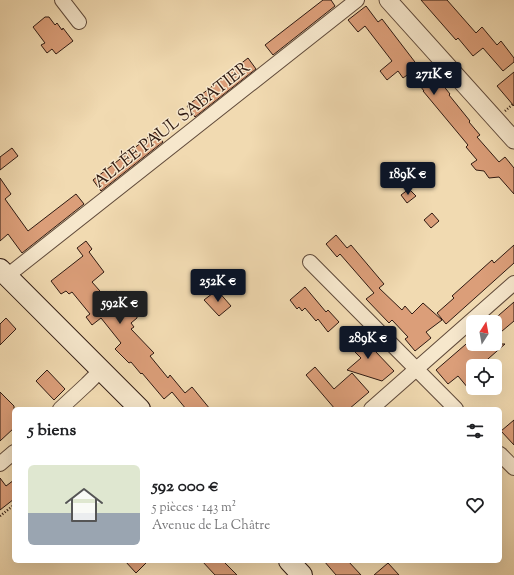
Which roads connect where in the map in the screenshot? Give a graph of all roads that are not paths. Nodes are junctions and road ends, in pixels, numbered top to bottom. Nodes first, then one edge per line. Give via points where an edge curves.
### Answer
1 (62, 0) edge
2 (357, 0) edge
3 (388, 0) edge
4 (79, 22) dead end
5 (514, 140) edge
6 (310, 262) dead end
7 (4, 273) edge
8 (514, 282) edge
9 (417, 369) junction
10 (101, 370) junction
11 (62, 407) edge
12 (138, 407) edge
13 (373, 407) edge
14 (454, 407) edge
15 (12, 454) edge
16 (502, 456) edge
17 (0, 464) edge
18 (514, 468) edge
19 (291, 563) edge
20 (302, 575) edge

1 - 4 street
2 - 7 street, ALLÉE PAUL SABATIER
3 - 5 street
6 - 9 street
7 - 10 main road
8 - 9 street
9 - 13 street
9 - 14 street
10 - 11 street
10 - 12 main road
15 - 17 street
16 - 18 street
19 - 20 main road

